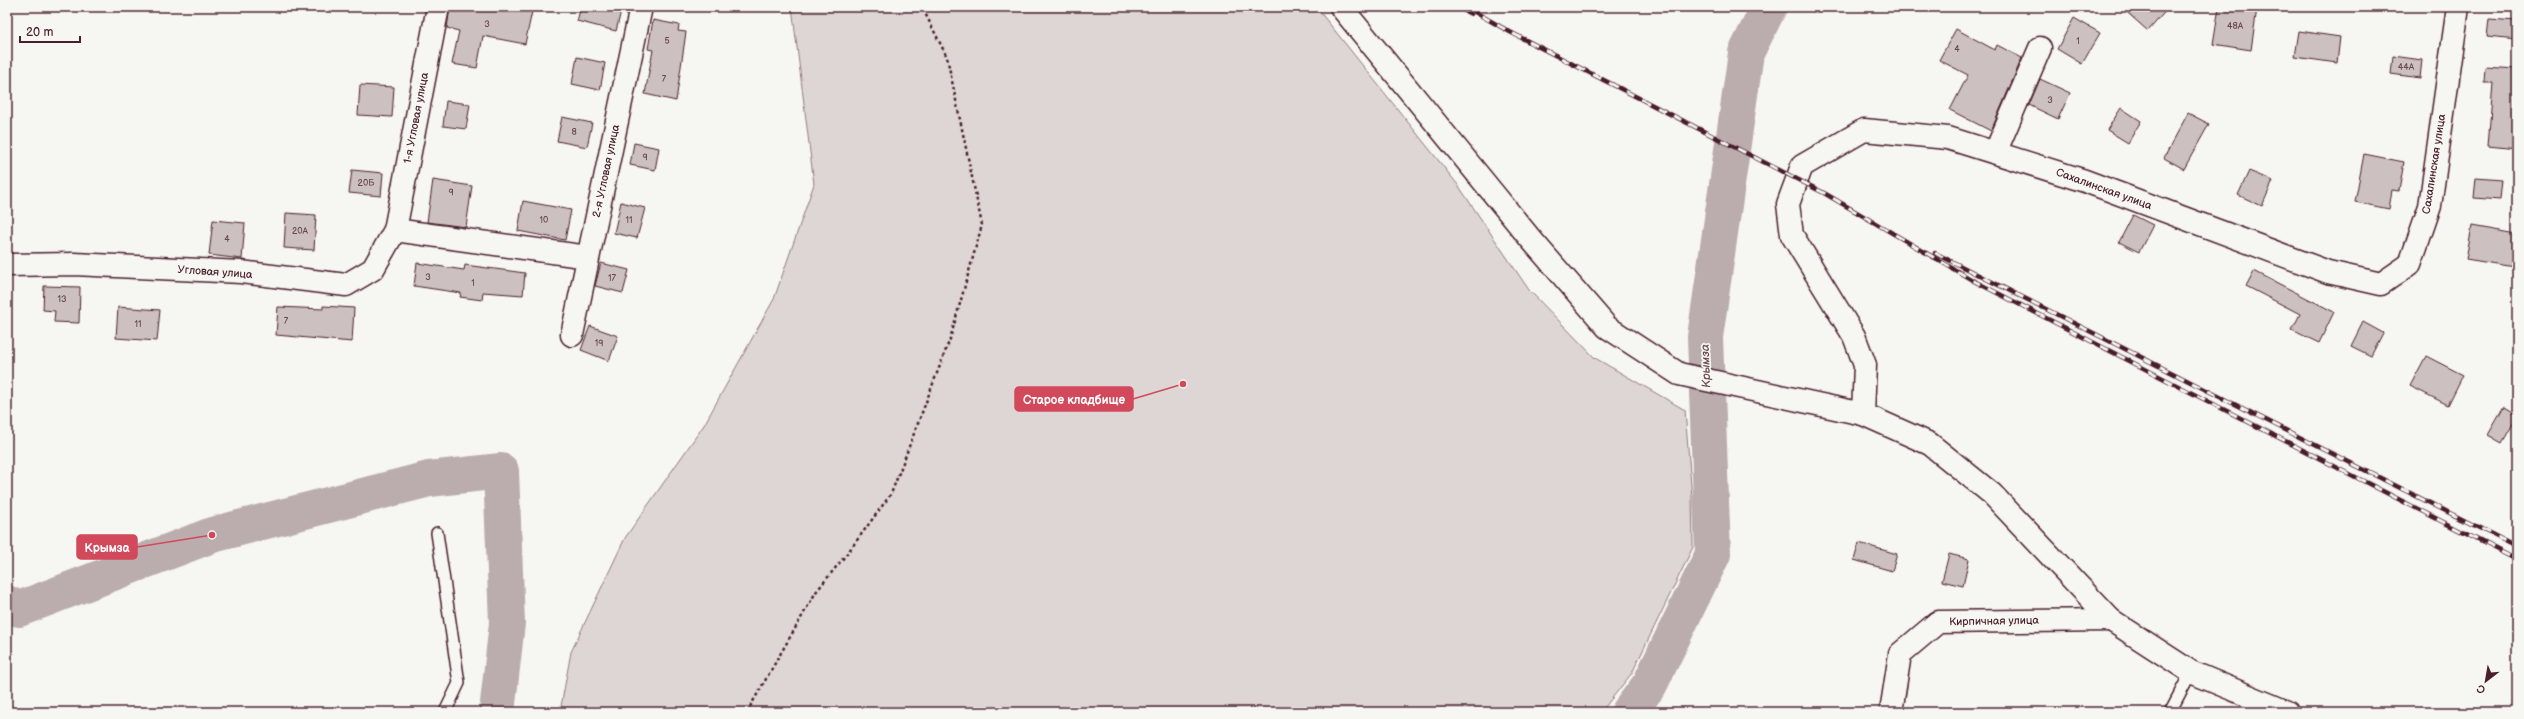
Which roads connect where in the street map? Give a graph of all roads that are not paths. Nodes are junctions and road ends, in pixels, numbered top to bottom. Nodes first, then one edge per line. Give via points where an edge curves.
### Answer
1 (438, 7) edge
2 (641, 7) edge
3 (1341, 7) edge
4 (2458, 7) edge
5 (2040, 48) dead end
6 (1995, 153) junction
7 (395, 230) junction
8 (588, 257) junction
9 (7, 265) edge
10 (572, 335) dead end
11 (1863, 414) junction
12 (437, 534) dead end
13 (2111, 620) junction
14 (2191, 672) junction
15 (446, 712) edge
16 (1891, 712) edge
17 (2170, 712) edge
18 (2287, 712) edge

1 - 7 street, 1-я Угловая улица
2 - 8 street, 2-я Угловая улица
3 - 11 street via 1607,327 1679,374
4 - 6 street, Сахалинская улица via 2430,206 2410,264 2381,284 2328,272 2085,181
5 - 6 street
6 - 11 street, Сахалинская улица via 1948,138 1864,130 1802,166 1788,204 1792,236 1854,336 1865,365
7 - 8 street
7 - 9 street, Угловая улица via 373,269 346,285 241,272 74,264
8 - 10 street, 2-я Угловая улица
11 - 13 street via 1930,444 1992,494
12 - 15 lane via 459,683
13 - 14 street
13 - 16 street, Кирпичная улица via 1938,622 1900,654
14 - 17 lane
14 - 18 street

